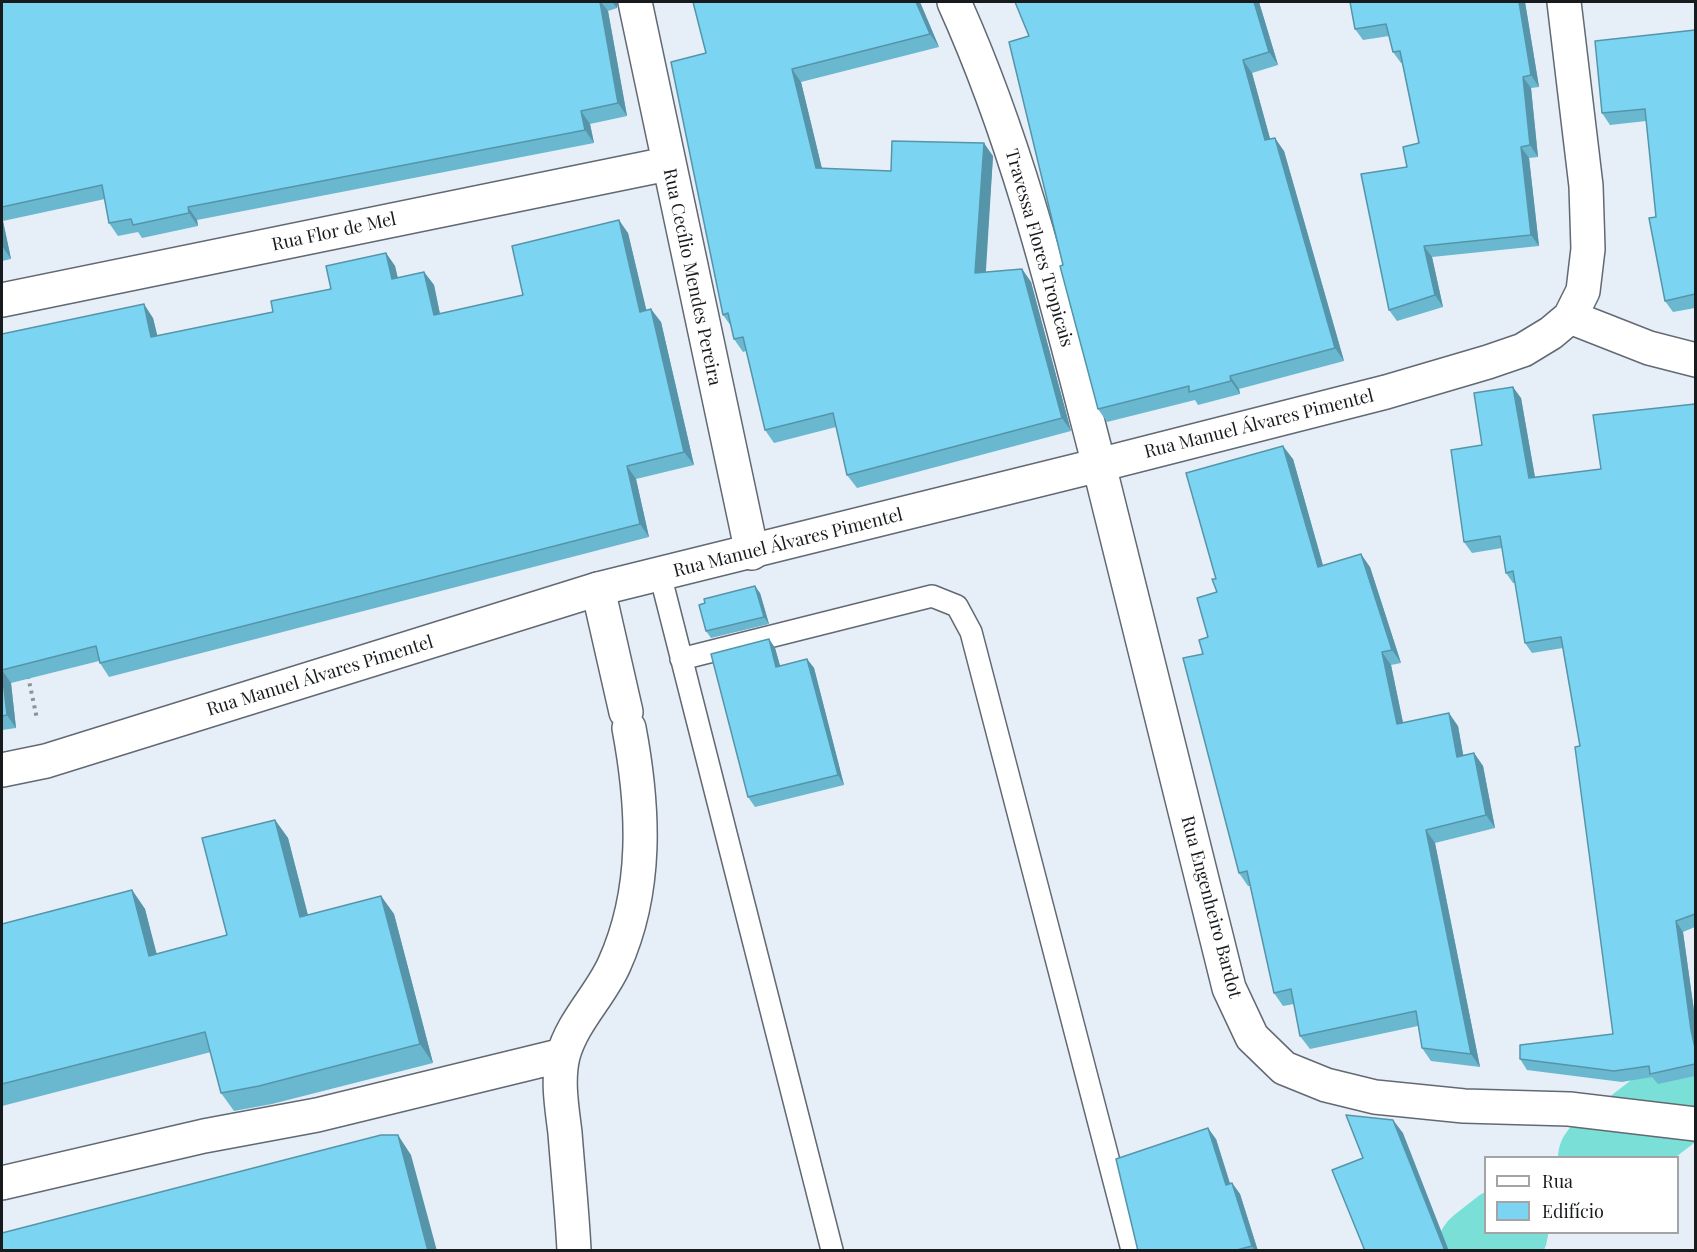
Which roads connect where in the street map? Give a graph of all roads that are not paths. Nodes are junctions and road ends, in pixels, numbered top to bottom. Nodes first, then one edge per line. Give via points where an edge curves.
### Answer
1 (635, 2) edge
2 (954, 2) edge
3 (1564, 2) edge
4 (668, 164) junction
5 (2, 300) edge
6 (1570, 317) junction
7 (1695, 360) edge
8 (1099, 465) junction
9 (752, 553) junction
10 (660, 574) junction
11 (598, 590) junction
12 (681, 658) junction
13 (2, 771) edge
14 (563, 1055) junction
15 (1695, 1124) edge
16 (2, 1183) edge
17 (574, 1251) edge
18 (832, 1251) edge
19 (1132, 1251) edge

1 - 4 street, Rua Cecílio Mendes Pereira
2 - 8 street, Travessa Flores Tropicais via 976,51 1028,196
3 - 6 street via 1586,186 1588,249 1583,291
4 - 5 street, Rua Flor de Mel
4 - 9 street, Rua Cecílio Mendes Pereira
6 - 7 street via 1649,348
6 - 8 street, Rua Manuel Álvares Pimentel via 1523,350 1488,362
8 - 9 street, Rua Manuel Álvares Pimentel
8 - 15 street, Rua Engenheiro Bardot via 1229,988 1252,1037 1284,1068 1326,1085 1375,1097 1464,1106 1569,1109
9 - 10 street, Rua Manuel Álvares Pimentel
10 - 11 street, Rua Manuel Álvares Pimentel
10 - 12 lane
11 - 13 street, Rua Manuel Álvares Pimentel via 46,761
11 - 14 street via 628,720 642,834 634,907 614,965
12 - 18 lane
12 - 19 lane via 932,596 957,606 971,632
14 - 16 street via 317,1115 204,1136
14 - 17 street via 560,1084

